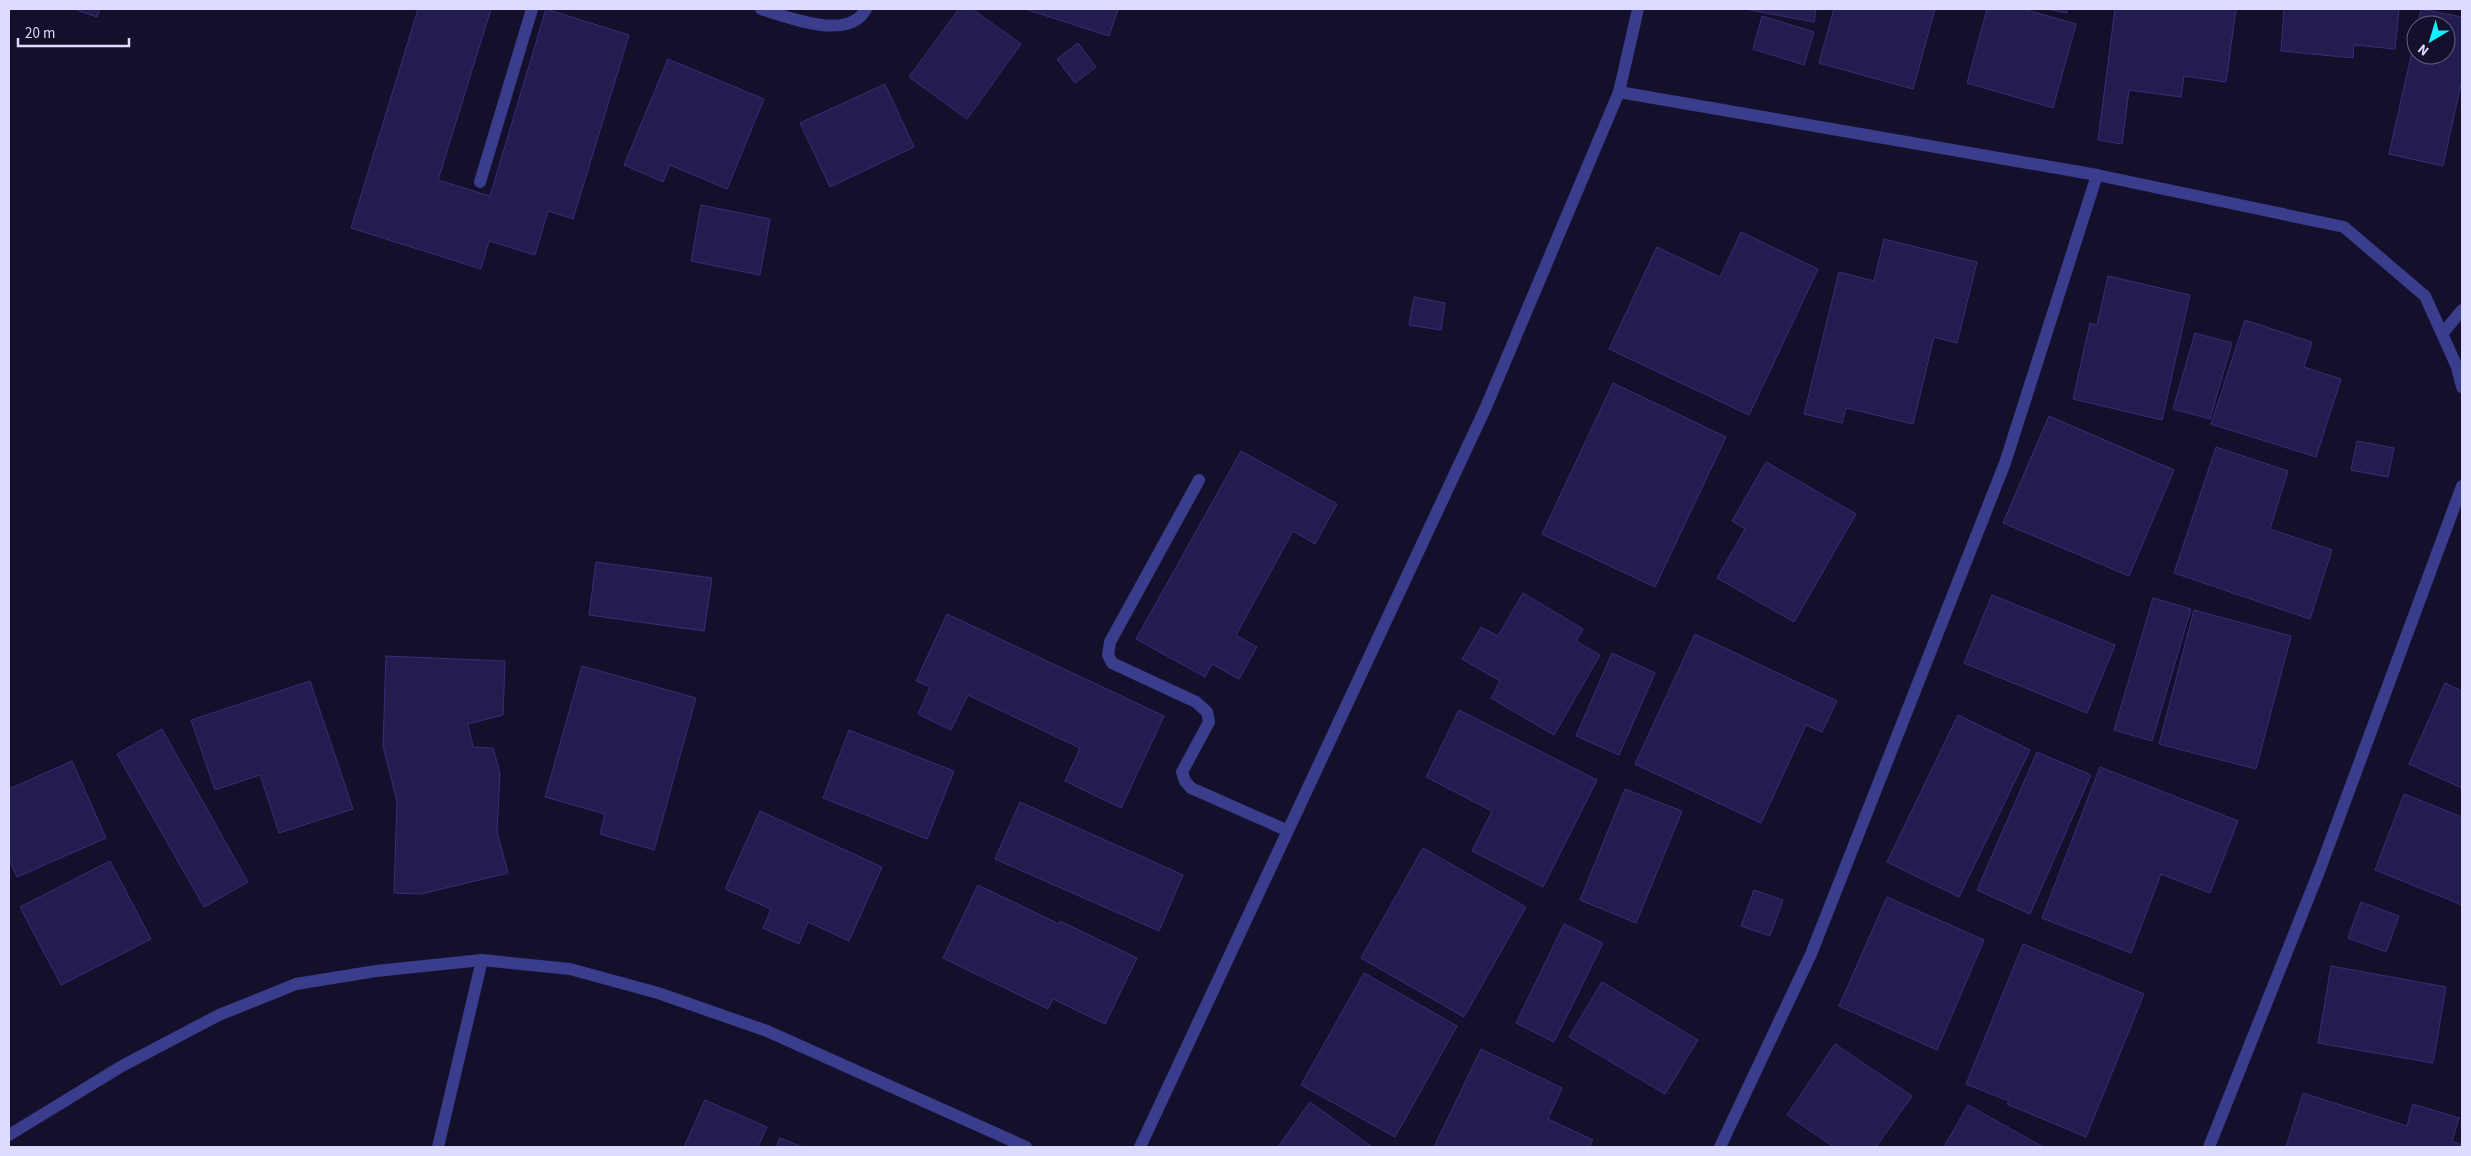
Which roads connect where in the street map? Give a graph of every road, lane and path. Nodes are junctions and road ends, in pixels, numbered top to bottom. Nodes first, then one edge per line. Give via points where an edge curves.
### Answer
1 (532, 9) edge
2 (760, 9) edge
3 (866, 9) edge
4 (1638, 9) edge
5 (1619, 92) junction
6 (2097, 175) junction
7 (480, 182) dead end
8 (2462, 310) edge
9 (2442, 334) junction
10 (2462, 387) edge
11 (1199, 480) dead end
12 (2462, 486) edge
13 (1286, 830) junction
14 (482, 960) junction
15 (9, 1135) edge
16 (438, 1147) edge
17 (1026, 1147) edge
18 (1140, 1147) edge
19 (1720, 1147) edge
20 (2209, 1147) edge

1 - 7 street
2 - 3 street via 839,28
4 - 5 street
5 - 6 street
5 - 13 street via 1486,407
6 - 9 street via 2344,227 2425,296
6 - 19 street via 2004,463 1811,954
8 - 9 street
9 - 10 street
11 - 13 street via 1110,642 1108,655 1112,663 1196,702 1207,712 1209,722 1182,772 1191,788
12 - 20 street via 2320,869
13 - 18 street
14 - 15 street via 376,971 296,984 203,1023 122,1066
14 - 16 street
14 - 17 street via 570,969 658,993 767,1031

